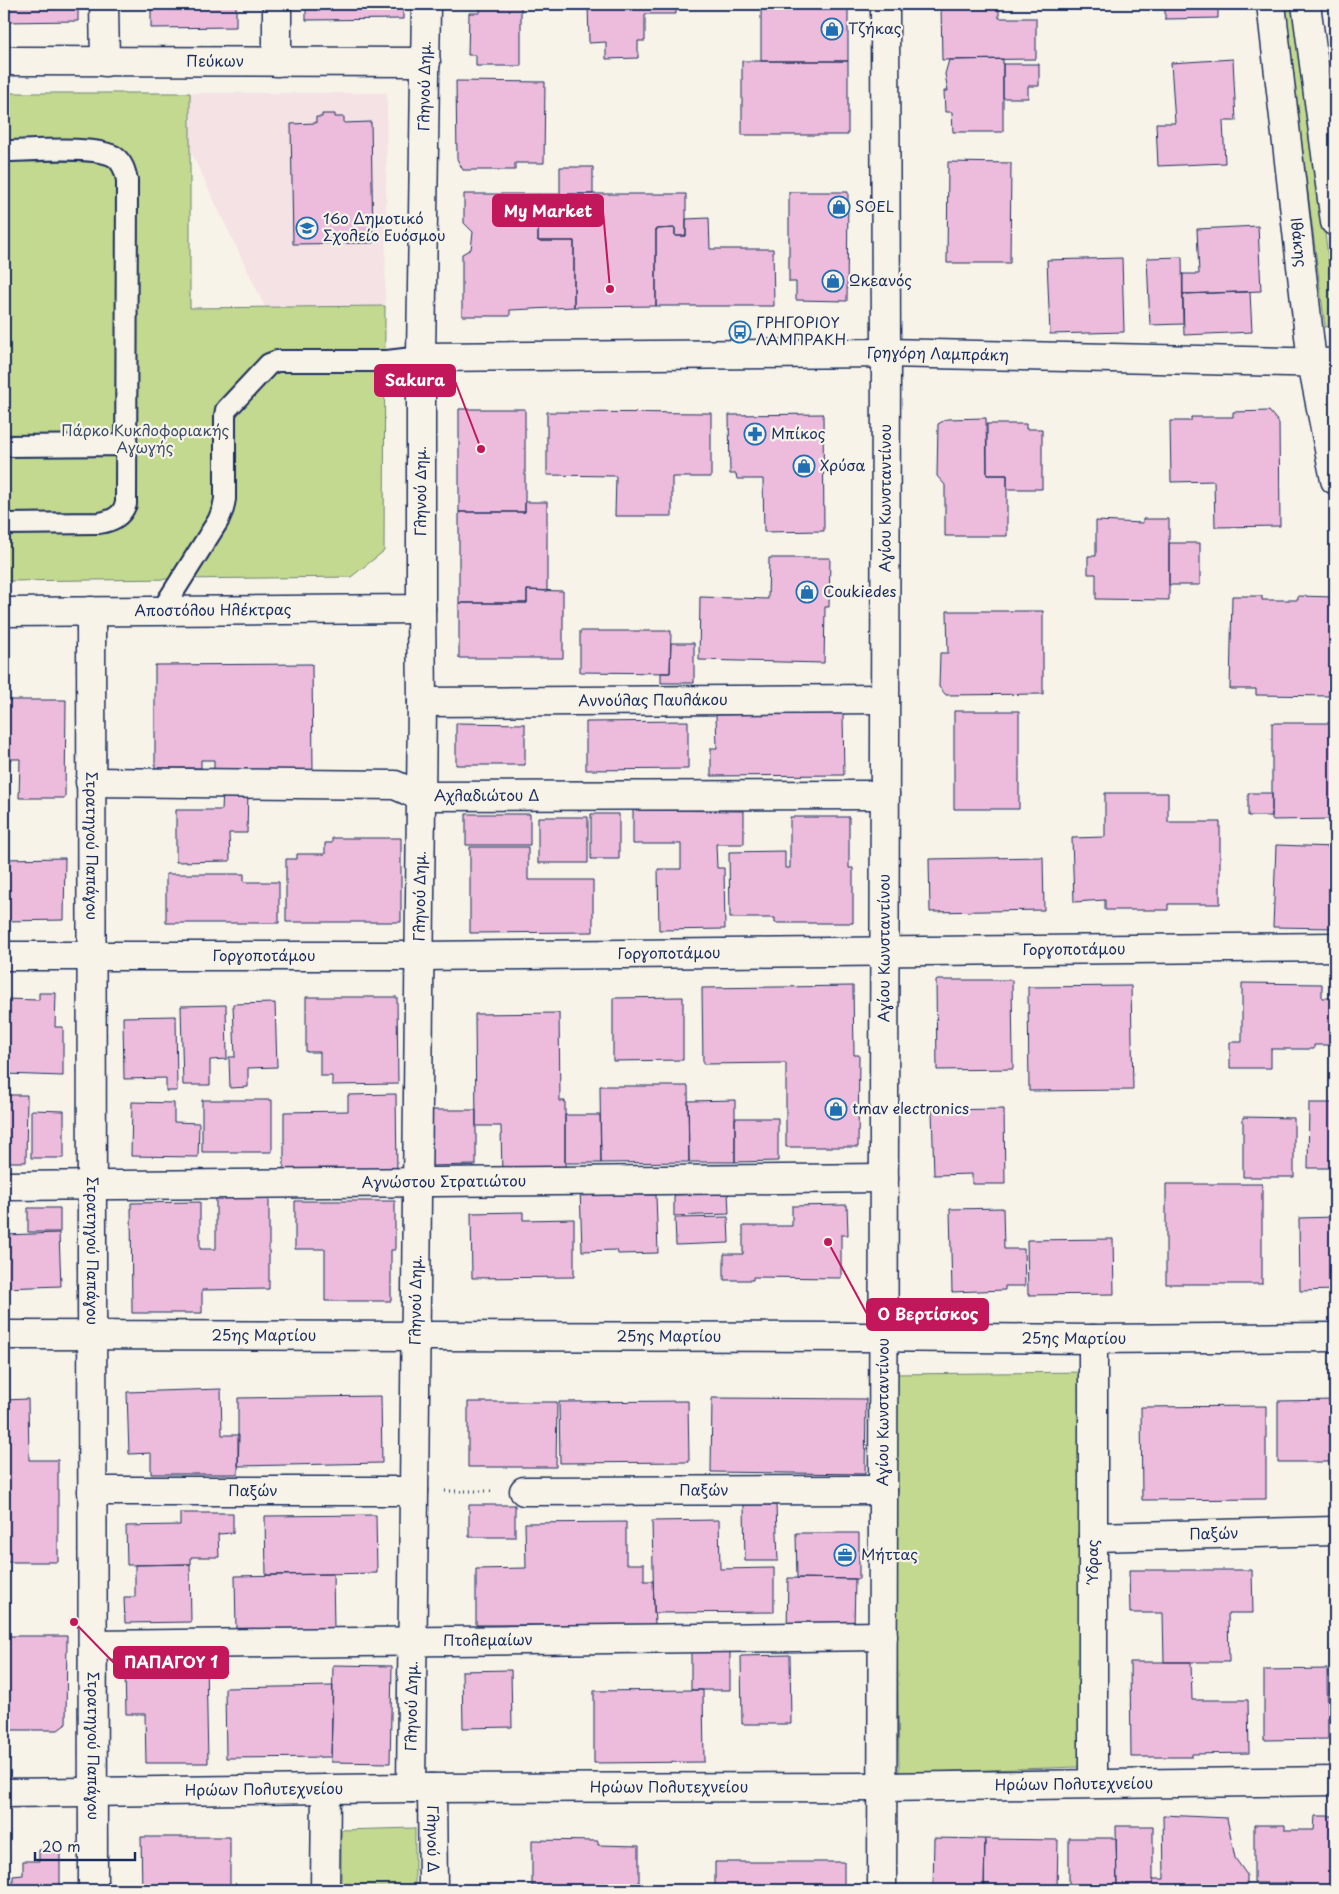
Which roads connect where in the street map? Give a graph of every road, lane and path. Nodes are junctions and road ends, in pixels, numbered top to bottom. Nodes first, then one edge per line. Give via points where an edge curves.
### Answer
1 (104, 4) edge
2 (277, 4) edge
3 (426, 4) edge
4 (885, 4) edge
5 (1271, 4) edge
6 (1306, 4) edge
7 (4, 61) edge
8 (104, 62) junction
9 (277, 62) junction
10 (426, 62) junction
11 (4, 151) edge
12 (1335, 222) edge
13 (886, 353) junction
14 (421, 357) junction
15 (1324, 362) edge
16 (126, 445) junction
17 (4, 446) edge
18 (1335, 480) edge
19 (4, 524) edge
20 (421, 608) junction
21 (162, 610) junction
22 (90, 611) junction
23 (4, 612) edge
24 (885, 699) junction
25 (422, 702) junction
26 (90, 782) junction
27 (885, 795) junction
28 (420, 796) junction
29 (1335, 947) edge
30 (884, 950) junction
31 (4, 956) edge
32 (419, 956) junction
33 (90, 957) junction
34 (884, 1178) junction
35 (417, 1182) junction
36 (4, 1186) edge
37 (91, 1186) junction
38 (4, 1335) edge
39 (92, 1336) junction
40 (415, 1336) junction
41 (884, 1337) junction
42 (1335, 1337) edge
43 (1093, 1339) junction
44 (883, 1490) junction
45 (92, 1491) junction
46 (414, 1491) junction
47 (524, 1491) joint
48 (1335, 1532) edge
49 (1093, 1536) junction
50 (883, 1636) junction
51 (412, 1641) junction
52 (93, 1645) junction
53 (1335, 1781) edge
54 (1093, 1783) junction
55 (882, 1787) junction
56 (422, 1788) junction
57 (326, 1789) junction
58 (93, 1792) junction
59 (4, 1793) edge
60 (93, 1890) edge
61 (325, 1890) edge
62 (433, 1890) edge
63 (882, 1890) edge

1 - 8 street
2 - 9 street
3 - 10 street, Γληνού Δημ.
4 - 13 street, Αγίου Κωνσταντίνου
5 - 15 street, Ιθάκης
6 - 12 street
7 - 8 street, Πεύκων
8 - 9 street, Πεύκων
9 - 10 street, Πεύκων
10 - 14 street, Γληνού Δημ.
11 - 16 lane via 96,151 112,155 124,167 127,180
13 - 14 street, Γρηγόρη Λαμπράκη
13 - 15 street, Γρηγόρη Λαμπράκη
13 - 24 street, Αγίου Κωνσταντίνου
14 - 20 street, Γληνού Δημ.
14 - 21 lane via 387,361 277,361 269,364 226,410 223,509
15 - 18 street, Ιθάκης
16 - 17 lane
16 - 19 lane via 126,504 115,519 99,523
20 - 21 street, Αποστόλου Ηλέκτρας
20 - 25 street, Γληνού Δημ.
21 - 22 street, Αποστόλου Ηλέκτρας
22 - 23 street, Αποστόλου Ηλέκτρας
22 - 26 street, Στρατηγού Παπάγου
24 - 25 street, Αννούλας Παυλάκου
24 - 27 street, Αγίου Κωνσταντίνου
25 - 28 street, Γληνού Δημ.
26 - 28 street, Αχλαδιώτου Δ via 395,785
26 - 33 street, Στρατηγού Παπάγου
27 - 28 street, Αχλαδιώτου Δ
27 - 30 street, Αγίου Κωνσταντίνου
28 - 32 street, Γληνού Δημ.
29 - 30 street, Γοργοποτάμου
30 - 32 street, Γοργοποτάμου
30 - 34 street, Αγίου Κωνσταντίνου
31 - 33 street, Γοργοποτάμου
32 - 33 street, Γοργοποτάμου
32 - 35 street, Γληνού Δημ.
33 - 37 street, Στρατηγού Παπάγου
34 - 35 street, Αγνώστου Στρατιώτου
34 - 41 street, Αγίου Κωνσταντίνου
35 - 37 street, Αγνώστου Στρατιώτου
35 - 40 street, Γληνού Δημ.
36 - 37 street, Αγνώστου Στρατιώτου
37 - 39 street, Στρατηγού Παπάγου
38 - 39 street, 25ης Μαρτίου
39 - 40 street, 25ης Μαρτίου
39 - 45 street, Στρατηγού Παπάγου
40 - 41 street, 25ης Μαρτίου
40 - 46 street, Γληνού Δημ.
41 - 43 street, 25ης Μαρτίου
41 - 44 street, Αγίου Κωνσταντίνου
42 - 43 street, 25ης Μαρτίου
43 - 49 street, Ύδρας
44 - 47 street, Παξών
44 - 50 street, Αγίου Κωνσταντίνου
45 - 46 street, Παξών
45 - 52 street, Στρατηγού Παπάγου
46 - 47 path
46 - 51 street, Γληνού Δημ.
48 - 49 street, Παξών
49 - 54 street, Ύδρας
50 - 51 street, Πτολεμαίων
50 - 55 street, Αγίου Κωνσταντίνου
51 - 52 street, Πτολεμαίων
51 - 56 street, Γληνού Δημ.
52 - 58 street, Στρατηγού Παπάγου
53 - 54 street, Ηρώων Πολυτεχνείου
54 - 55 street, Ηρώων Πολυτεχνείου
55 - 56 street, Ηρώων Πολυτεχνείου
55 - 63 street, Αγίου Κωνσταντίνου
56 - 57 street, Ηρώων Πολυτεχνείου
56 - 62 street, Γληνού Δ
57 - 58 street, Ηρώων Πολυτεχνείου
57 - 61 street
58 - 59 street, Ηρώων Πολυτεχνείου
58 - 60 street, Στρατηγού Παπάγου

